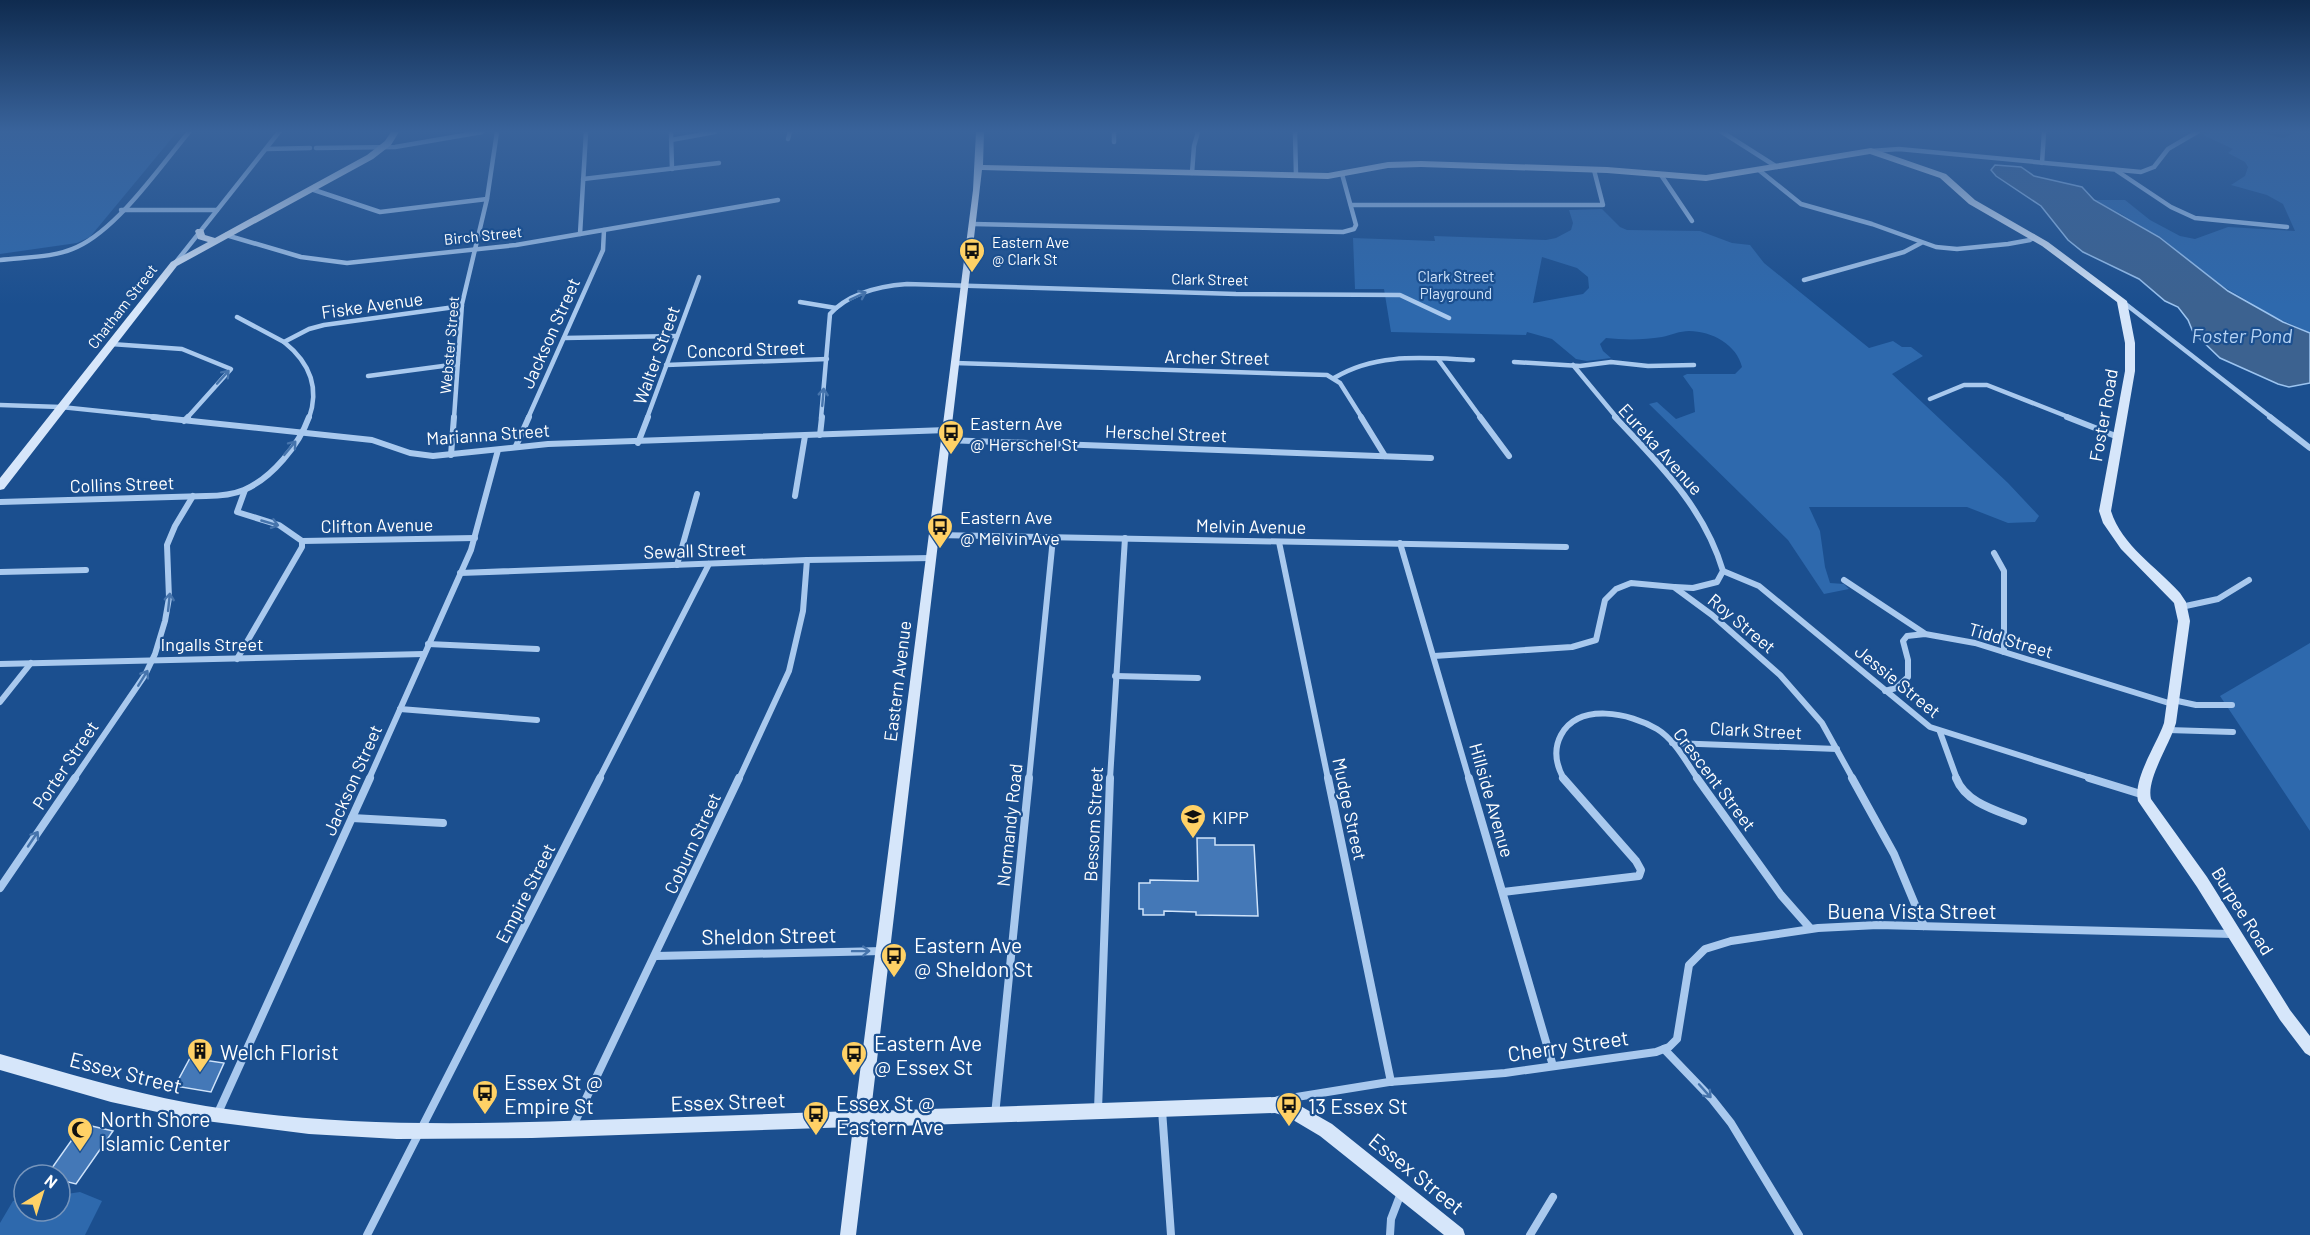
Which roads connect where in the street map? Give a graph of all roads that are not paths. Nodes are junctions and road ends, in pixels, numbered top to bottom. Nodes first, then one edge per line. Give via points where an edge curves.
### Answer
1 (139, 190) edge
2 (233, 190) edge
3 (310, 190) edge
4 (313, 190) edge
5 (488, 190) edge
6 (582, 190) edge
7 (977, 190) edge
8 (1346, 190) edge
9 (1599, 190) edge
10 (1671, 190) edge
11 (1783, 190) edge
12 (1958, 190) edge
13 (2144, 190) edge
14 (487, 199) junction
15 (778, 200) dead end
16 (1351, 205) junction
17 (121, 210) junction
18 (217, 210) junction
19 (1692, 221) dead end
20 (973, 224) junction
21 (2287, 227) dead end
22 (604, 230) junction
23 (200, 231) junction
24 (580, 234) junction
25 (226, 235) junction
26 (2034, 237) junction
27 (215, 241) junction
28 (1921, 243) junction
29 (477, 249) junction
30 (0, 260) edge
31 (174, 264) junction
32 (699, 277) dead end
33 (1804, 280) dead end
34 (965, 286) junction
35 (2122, 301) junction
36 (800, 302) dead end
37 (462, 306) junction
38 (836, 308) junction
39 (237, 317) dead end
40 (1449, 318) dead end
41 (677, 336) junction
42 (564, 338) junction
43 (284, 342) junction
44 (111, 344) junction
45 (1438, 359) junction
46 (826, 360) junction
47 (1473, 360) dead end
48 (1514, 362) dead end
49 (956, 363) junction
50 (458, 364) junction
51 (666, 365) junction
52 (1573, 365) junction
53 (1694, 365) dead end
54 (368, 376) dead end
55 (1334, 378) junction
56 (1930, 399) dead end
57 (0, 405) edge
58 (61, 407) junction
59 (184, 421) junction
60 (303, 432) junction
61 (820, 435) junction
62 (946, 435) junction
63 (805, 436) junction
64 (2118, 436) junction
65 (638, 442) junction
66 (516, 446) junction
67 (2310, 448) edge
68 (498, 450) junction
69 (451, 455) junction
70 (1385, 456) junction
71 (1509, 456) dead end
72 (1431, 459) dead end
73 (0, 486) edge
74 (245, 490) junction
75 (697, 494) dead end
76 (193, 496) junction
77 (795, 496) dead end
78 (0, 502) edge
79 (935, 535) junction
80 (475, 538) junction
81 (1053, 538) junction
82 (1125, 538) junction
83 (302, 541) junction
84 (1279, 542) junction
85 (1400, 543) junction
86 (1566, 547) dead end
87 (1994, 553) dead end
88 (932, 558) junction
89 (807, 560) junction
90 (710, 564) junction
91 (677, 566) junction
92 (86, 570) dead end
93 (1723, 571) junction
94 (0, 572) edge
95 (460, 573) junction
96 (1844, 580) dead end
97 (2249, 580) dead end
98 (1674, 587) junction
99 (2181, 607) junction
100 (1925, 634) junction
101 (428, 644) junction
102 (537, 649) dead end
103 (2004, 652) junction
104 (424, 654) junction
105 (1434, 656) junction
106 (154, 659) junction
107 (237, 659) junction
108 (31, 663) junction
109 (0, 664) edge
110 (1115, 676) junction
111 (1198, 678) dead end
112 (1885, 691) junction
113 (0, 702) edge
114 (2173, 702) junction
115 (2232, 705) dead end
116 (400, 709) junction
117 (537, 720) dead end
118 (2168, 730) junction
119 (1940, 732) junction
120 (2233, 732) dead end
121 (1672, 743) junction
122 (1837, 749) junction
123 (2144, 795) junction
124 (352, 818) junction
125 (2023, 821) dead end
126 (443, 823) dead end
127 (0, 888) edge
128 (1503, 891) junction
129 (1924, 926) junction
130 (1810, 928) junction
131 (2235, 934) junction
132 (884, 951) junction
133 (656, 956) junction
134 (2310, 1048) edge
135 (1664, 1049) junction
136 (2, 1066) edge
137 (1553, 1066) junction
138 (1391, 1082) junction
139 (1247, 1105) junction
140 (1162, 1110) junction
141 (1098, 1111) junction
142 (216, 1115) junction
143 (995, 1115) junction
144 (863, 1119) junction
145 (572, 1129) junction
146 (420, 1131) junction
147 (1402, 1191) junction
148 (1553, 1197) dead end
149 (368, 1235) edge
150 (848, 1235) edge
151 (1171, 1235) edge
152 (1390, 1235) edge
153 (1457, 1235) edge
154 (1530, 1235) edge
155 (1799, 1235) edge

1 - 17 street
2 - 18 street
3 - 25 main road, Chatham Street
4 - 14 street via 380,212
5 - 14 street, Webster Street
6 - 24 street
7 - 20 main road, Eastern Avenue
8 - 16 street
9 - 16 street via 1603,205
10 - 19 street
11 - 28 street via 1801,204
12 - 26 main road via 1978,206
13 - 21 street via 2195,218
14 - 29 street, Webster Street
15 - 22 street, Birch Street
16 - 20 street via 1356,225 1343,232
17 - 18 street
17 - 30 street via 99,235 80,246 64,252
18 - 23 street
20 - 34 main road, Eastern Avenue
22 - 24 street, Birch Street
22 - 42 street, Jackson Street via 603,250
23 - 27 main road via 201,237
23 - 31 street
24 - 29 street, Birch Street
25 - 27 main road, Chatham Street
25 - 29 street, Birch Street via 287,254 334,263
26 - 28 street via 1957,249
26 - 35 main road
27 - 31 main road, Chatham Street
28 - 33 street via 1904,252
29 - 37 street, Webster Street
31 - 44 main road, Chatham Street
32 - 41 street, Walter Street
38 -> 34 street, Clark Street via 884,286
34 - 40 street, Clark Street via 1400,295
34 - 49 main road, Eastern Avenue
35 - 64 main road, Foster Road via 2131,361
35 - 67 street
36 - 38 street
37 - 43 street, Fiske Avenue via 324,325
37 - 50 street, Webster Street
38 - 46 street via 829,321
39 - 43 street
41 - 42 street
41 - 51 street, Walter Street
42 - 66 street, Jackson Street
43 - 60 street via 307,364 314,384 313,406
44 - 58 main road, Chatham Street
59 -> 44 street via 231,369 182,349
45 - 47 street
45 - 55 street via 1385,359 1350,368
45 - 71 street
46 - 51 street, Concord Street
61 -> 46 street
48 - 52 street
49 - 55 street, Archer Street via 1316,373
49 - 62 main road, Eastern Avenue
50 - 54 street
50 - 69 street, Webster Street
51 - 65 street, Walter Street
52 - 53 street
52 - 93 street, Eureka Avenue via 1597,399 1687,498 1715,544
55 - 70 street
56 - 64 street via 1964,385 1987,385
57 - 58 street, Marianna Street
58 - 59 street, Marianna Street
58 - 73 main road, Chatham Street
59 - 60 street, Marianna Street
60 - 69 street, Marianna Street via 372,440 421,455
74 -> 60 street via 266,475
61 - 62 street, Marianna Street
61 - 63 street, Marianna Street
62 - 70 street, Herschel Street
62 - 79 main road, Eastern Avenue
63 - 65 street, Marianna Street
63 - 77 street
64 - 99 main road, Foster Road via 2106,518 2118,537 2168,586
65 - 66 street, Marianna Street
66 - 68 street, Marianna Street
68 - 69 street, Marianna Street
68 - 80 street, Jackson Street
70 - 72 street, Herschel Street
74 - 76 street, Collins Street
74 -> 83 street, Clifton Avenue via 237,512 279,525
75 - 91 street
76 - 78 street, Collins Street
106 -> 76 street, Porter Street via 170,597 167,548
79 - 81 street, Melvin Avenue
79 - 88 main road, Eastern Avenue
80 - 83 street, Clifton Avenue
80 - 95 street, Jackson Street
81 - 82 street, Melvin Avenue
81 - 143 street, Normandy Road
82 - 84 street, Melvin Avenue
82 - 110 street, Bessom Street
83 - 107 street
84 - 85 street, Melvin Avenue
84 - 138 street, Mudge Street
85 - 86 street, Melvin Avenue
85 - 105 street, Hillside Avenue
87 - 103 street via 2004,571
88 - 89 street, Sewall Street
88 - 132 main road, Eastern Avenue
89 - 90 street, Sewall Street
89 - 133 street, Coburn Street via 803,611 789,670
90 - 91 street, Sewall Street
90 - 146 street, Empire Street
91 - 95 street, Sewall Street
92 - 94 street
93 - 98 street via 1722,578 1707,586
93 - 112 street, Jessie Street via 1759,586
95 - 101 street, Jackson Street
96 - 100 street
97 - 99 street via 2218,599
98 - 105 street, Roy Street via 1640,582 1616,590 1605,600 1596,640 1589,644
98 - 122 street, Roy Street via 1713,615 1780,675 1822,723
99 - 114 main road via 2184,621
100 - 103 street, Tidd Street
100 - 112 street via 1907,636 1903,641 1908,677 1896,688
101 - 102 street
101 - 104 street, Jackson Street
103 - 114 street, Tidd Street
104 - 107 street, Ingalls Street
104 - 116 street, Jackson Street
105 - 128 street, Hillside Avenue
106 - 107 street, Ingalls Street
106 - 108 street, Ingalls Street
127 -> 106 street, Porter Street
108 - 109 street, Ingalls Street
108 - 113 street
110 - 111 street
110 - 141 street, Bessom Street
112 - 119 street, Jessie Street via 1920,721
114 - 115 street, Tidd Street
114 - 118 main road
116 - 117 street
116 - 124 street, Jackson Street
118 - 120 street
118 - 123 main road via 2148,775
119 - 123 street, Jessie Street
119 - 125 street via 1960,788 1968,796
121 - 122 street, Clark Street
121 - 128 street, Crescent Street via 1659,729 1633,718 1590,715 1564,727 1556,744 1557,765 1564,780 1641,870 1638,876
121 - 130 street, Crescent Street via 1781,895
122 - 129 street, Roy Street via 1894,854
123 - 131 main road, Burpee Road
124 - 126 street
124 - 142 street, Jackson Street
128 - 137 street, Hillside Avenue
129 - 130 street, Buena Vista Street
129 - 131 street, Buena Vista Street
130 - 135 street, Buena Vista Street via 1723,944 1696,956 1689,966 1677,1039
131 - 134 main road, Burpee Road
133 -> 132 street, Sheldon Street
132 - 144 main road, Eastern Avenue
133 - 145 street, Coburn Street
135 - 137 street, Cherry Street
135 -> 155 street via 1731,1123
136 - 142 main road, Essex Street
137 - 138 street, Cherry Street
138 - 139 street, Cherry Street
139 - 140 main road, Essex Street
139 - 147 main road, Essex Street via 1275,1105 1306,1118 1359,1154
140 - 141 main road, Essex Street
140 - 151 street
141 - 143 main road, Essex Street
142 - 146 main road, Essex Street via 347,1129
143 - 144 main road, Essex Street
144 - 145 main road, Essex Street
144 - 150 main road, Eastern Avenue
145 - 146 main road, Essex Street
146 - 149 street, Empire Street
147 - 152 street via 1391,1219
147 - 153 main road, Essex Street
148 - 154 street

